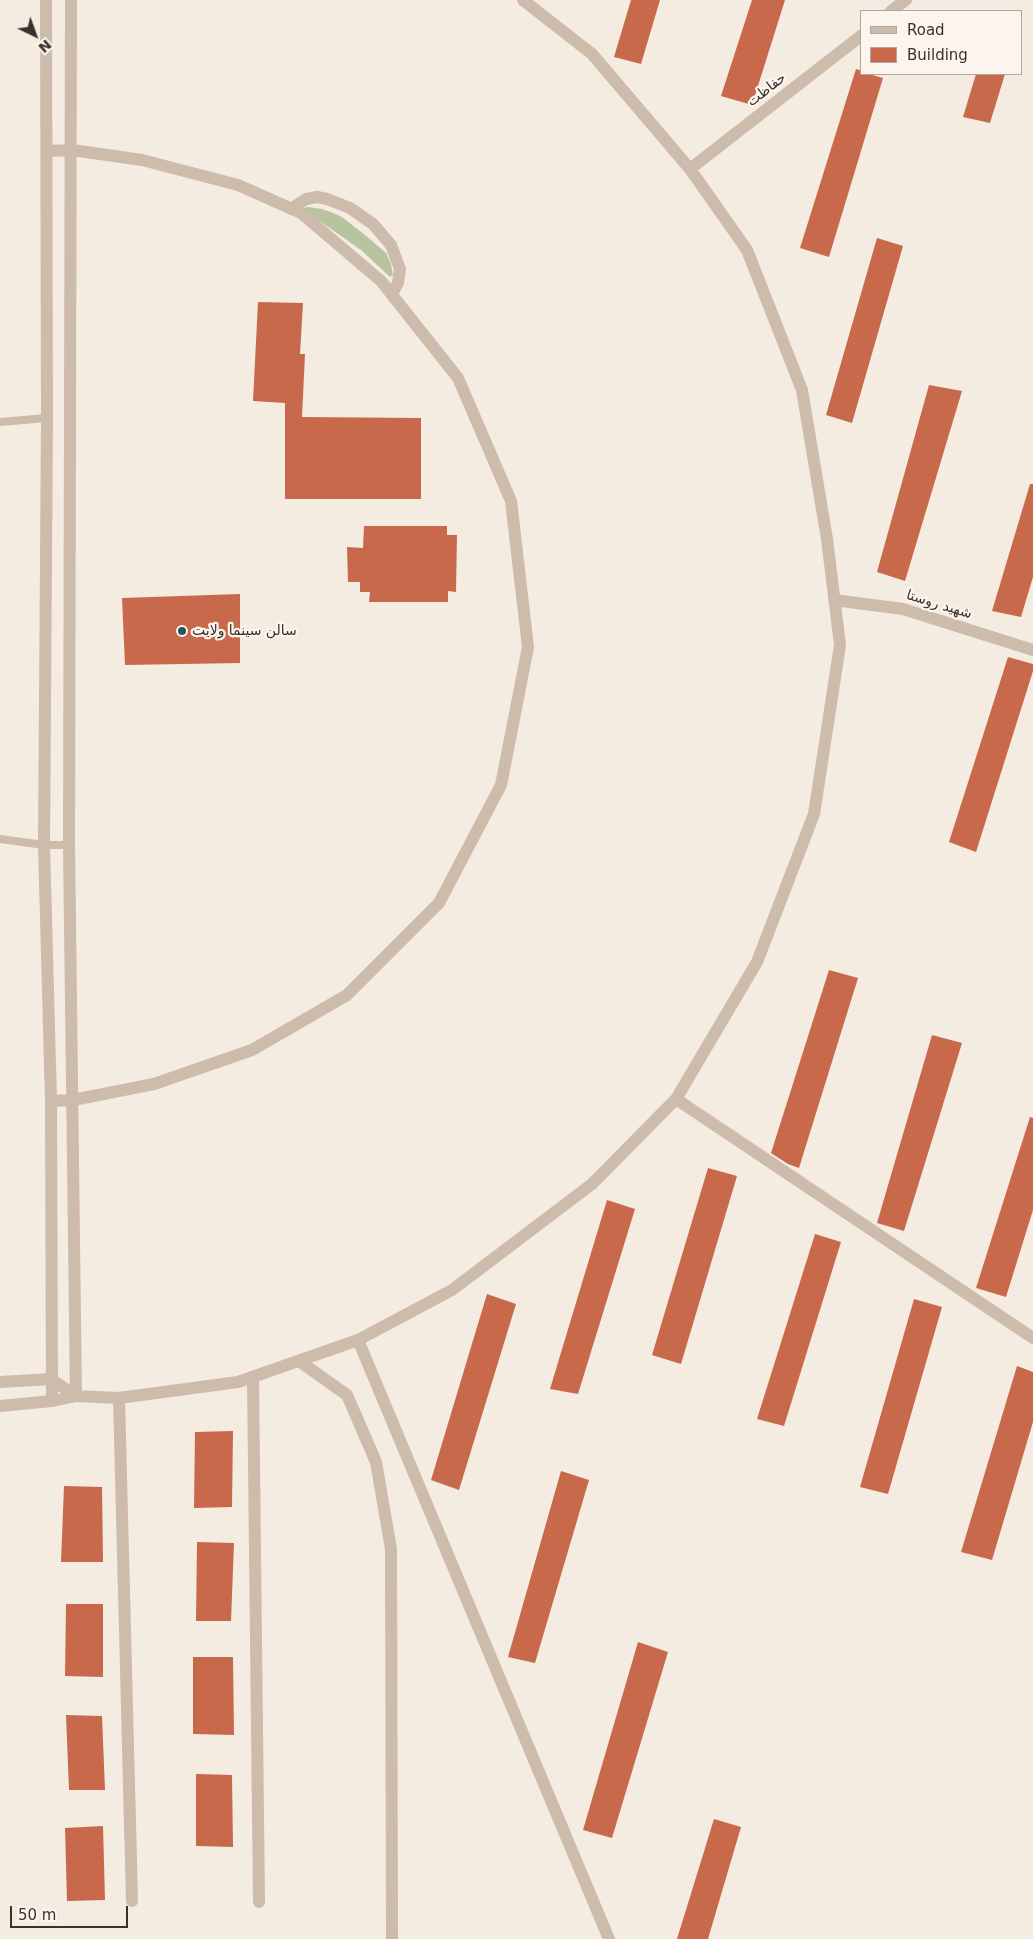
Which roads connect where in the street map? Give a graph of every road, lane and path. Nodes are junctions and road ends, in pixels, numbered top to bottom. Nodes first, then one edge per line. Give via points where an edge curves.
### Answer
1 (46, 0) edge
2 (71, 0) edge
3 (523, 0) edge
4 (906, 0) edge
5 (893, 10) edge
6 (860, 36) edge
7 (72, 150) junction
8 (47, 151) junction
9 (690, 169) junction
10 (291, 208) junction
11 (392, 294) junction
12 (47, 418) junction
13 (0, 422) edge
14 (834, 600) junction
15 (1033, 650) edge
16 (0, 839) edge
17 (69, 845) junction
18 (44, 846) junction
19 (676, 1099) junction
20 (73, 1100) junction
21 (51, 1101) junction
22 (1033, 1338) edge
23 (358, 1340) junction
24 (299, 1361) junction
25 (253, 1377) junction
26 (51, 1378) junction
27 (0, 1382) edge
28 (76, 1396) junction
29 (119, 1398) junction
30 (52, 1401) junction
31 (0, 1406) edge
32 (132, 1901) dead end
33 (259, 1902) dead end
34 (392, 1939) edge
35 (609, 1939) edge

1 - 8 street
2 - 7 street
3 - 9 street via 592,54
4 - 5 street
6 - 9 street, حفاظت
7 - 8 street
7 - 10 street via 142,160 238,185
7 - 17 street
8 - 12 street
9 - 14 street via 747,250 802,390
10 - 11 street via 382,281
10 - 11 street via 317,197 350,208 373,224 390,245 400,269
11 - 20 street via 458,378 511,501 528,647 502,785 439,904 346,995 252,1050 154,1084
12 - 13 lane
12 - 18 street
14 - 15 street, شهید روستا via 903,609
14 - 19 street via 840,644 814,814 757,962
16 - 18 lane
17 - 18 lane
17 - 20 street
18 - 21 street
19 - 22 street
19 - 23 street via 592,1184 452,1290
20 - 21 street
20 - 28 street
21 - 26 street
23 - 24 street
23 - 35 street
24 - 25 street
24 - 34 street via 347,1395 376,1462 391,1549
25 - 29 street via 238,1382
25 - 33 street
26 - 27 street
26 - 28 street
26 - 30 street
28 - 29 street
28 - 30 street
29 - 32 street
30 - 31 street

